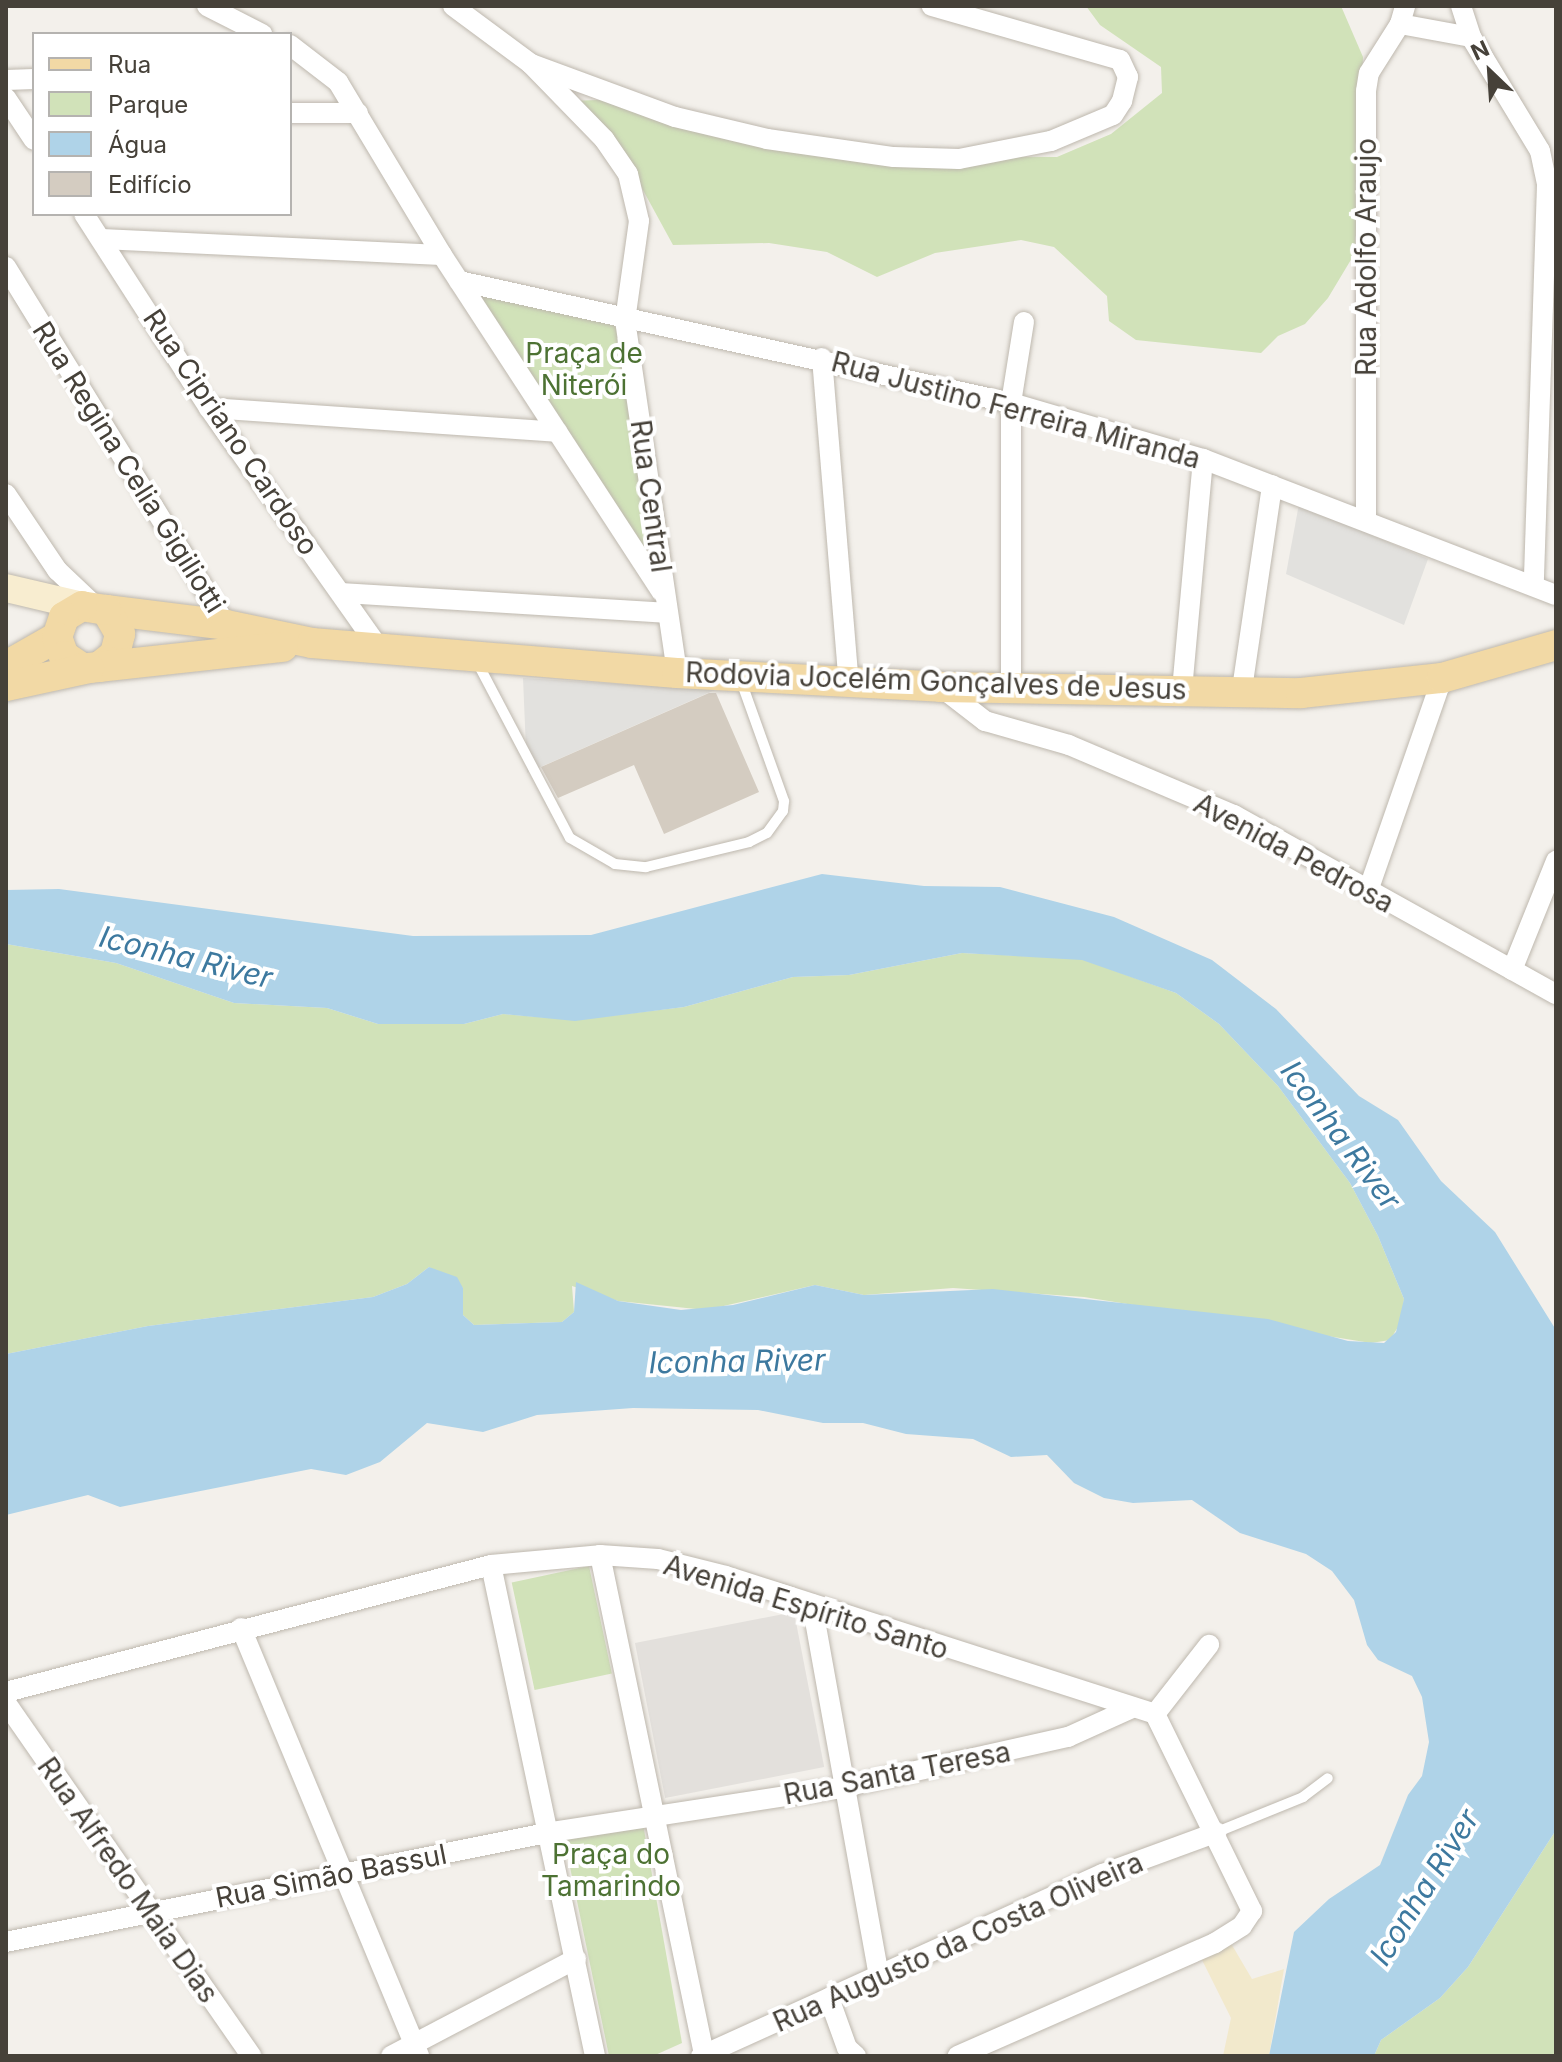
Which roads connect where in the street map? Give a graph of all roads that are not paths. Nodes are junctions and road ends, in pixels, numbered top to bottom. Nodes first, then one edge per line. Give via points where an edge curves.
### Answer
1 (207, 6) edge
2 (453, 6) edge
3 (932, 6) edge
4 (1005, 6) edge
5 (1461, 6) edge
6 (1402, 15) edge
7 (1003, 28) junction
8 (258, 32) edge
9 (1471, 37) junction
10 (292, 47) edge
11 (531, 64) junction
12 (32, 79) edge
13 (6, 80) edge
14 (6, 98) edge
15 (292, 113) edge
16 (358, 113) junction
17 (32, 137) edge
18 (85, 216) edge
19 (101, 239) junction
20 (442, 255) junction
21 (6, 267) edge
22 (459, 281) junction
23 (625, 320) junction
24 (1024, 322) dead end
25 (822, 358) junction
26 (1011, 403) junction
27 (209, 408) junction
28 (557, 432) junction
29 (1203, 459) junction
30 (1272, 485) junction
31 (6, 494) edge
32 (1366, 519) junction
33 (1534, 585) junction
34 (8, 588) edge
35 (342, 593) junction
36 (1556, 595) edge
37 (667, 606) junction
38 (94, 607) junction
39 (226, 625) junction
40 (58, 632) junction
41 (312, 643) junction
42 (1556, 645) edge
43 (379, 648) junction
44 (473, 655) junction
45 (6, 666) edge
46 (94, 668) junction
47 (677, 673) junction
48 (739, 675) junction
49 (1442, 678) junction
50 (849, 683) junction
51 (6, 686) edge
52 (1011, 686) junction
53 (941, 687) junction
54 (1242, 689) junction
55 (1182, 690) junction
56 (1556, 861) edge
57 (1368, 891) junction
58 (1512, 970) junction
59 (1556, 994) edge
60 (600, 1555) junction
61 (491, 1565) junction
62 (812, 1604) junction
63 (241, 1628) junction
64 (1209, 1645) dead end
65 (6, 1692) edge
66 (6, 1703) edge
67 (1132, 1708) junction
68 (1155, 1714) junction
69 (1328, 1778) dead end
70 (844, 1787) junction
71 (657, 1815) junction
72 (551, 1832) junction
73 (1217, 1832) junction
74 (347, 1873) junction
75 (150, 1913) junction
76 (6, 1942) edge
77 (576, 1959) junction
78 (879, 1976) junction
79 (829, 1998) junction
80 (416, 2049) edge
81 (703, 2055) edge
82 (251, 2056) edge
83 (391, 2056) edge
84 (595, 2056) edge
85 (856, 2056) edge
86 (958, 2056) edge

1 - 8 street
2 - 11 street
3 - 7 street
4 - 7 street
5 - 9 street
6 - 9 street
6 - 32 street, Rua Adolfo Araujo via 1369,73 1366,91
7 - 11 street via 1120,60 1128,89 1113,115 1051,141 959,159 894,157 767,139 675,117
9 - 33 street via 1540,151 1547,185
10 - 16 street via 338,82
11 - 23 street, Rua Central via 604,139 628,174 639,221
12 - 13 street
14 - 17 street
15 - 16 street
16 - 20 street
18 - 19 street, Rua Cipriano Cardoso
19 - 20 street
19 - 27 street, Rua Cipriano Cardoso
20 - 22 street
21 - 39 street, Rua Regina Celia Gigiliotti
22 - 23 street, Rua Justino Ferreira Miranda
22 - 28 street
23 - 25 street, Rua Justino Ferreira Miranda
23 - 37 street, Rua Central
24 - 26 street
25 - 26 street, Rua Justino Ferreira Miranda
25 - 50 street
26 - 29 street, Rua Justino Ferreira Miranda
26 - 52 street
27 - 28 street
27 - 35 street, Rua Cipriano Cardoso
28 - 37 street
29 - 30 street, Rua Justino Ferreira Miranda
29 - 55 street
30 - 32 street, Rua Justino Ferreira Miranda
30 - 54 street
31 - 38 street via 57,570
32 - 33 street, Rua Justino Ferreira Miranda
33 - 36 street, Rua Justino Ferreira Miranda
34 - 38 main road
34 - 40 main road
35 - 37 street
35 - 43 street, Rua Cipriano Cardoso
37 - 47 street, Rua Central
38 - 39 main road, Rodovia Jocelém Gonçalves de Jesus
38 - 40 main road
38 - 46 main road via 120,634 115,654
39 - 41 main road, Rodovia Jocelém Gonçalves de Jesus
40 - 45 main road
40 - 46 main road via 64,656
41 - 43 main road, Rodovia Jocelém Gonçalves de Jesus
41 - 46 main road, Rodovia Jocelém Gonçalves de Jesus
42 - 49 main road, Rodovia Jocelém Gonçalves de Jesus
43 - 44 main road, Rodovia Jocelém Gonçalves de Jesus
44 - 47 main road, Rodovia Jocelém Gonçalves de Jesus
44 - 48 lane via 570,838 615,864 678,863 767,833 783,811
46 - 51 main road, Rodovia Jocelém Gonçalves de Jesus
47 - 48 main road, Rodovia Jocelém Gonçalves de Jesus
48 - 50 main road, Rodovia Jocelém Gonçalves de Jesus
49 - 54 main road, Rodovia Jocelém Gonçalves de Jesus via 1301,693
49 - 57 street
50 - 53 main road, Rodovia Jocelém Gonçalves de Jesus
52 - 53 main road, Rodovia Jocelém Gonçalves de Jesus
52 - 55 main road, Rodovia Jocelém Gonçalves de Jesus
53 - 57 street, Avenida Pedrosa via 985,721 1069,745 1234,815
54 - 55 main road, Rodovia Jocelém Gonçalves de Jesus
56 - 58 street
57 - 58 street, Avenida Pedrosa
58 - 59 street, Avenida Pedrosa
60 - 61 street, Avenida Espírito Santo
60 - 62 street, Avenida Espírito Santo via 658,1559
60 - 71 street
61 - 63 street, Avenida Espírito Santo
61 - 72 street
62 - 67 street, Avenida Espírito Santo
62 - 70 street
63 - 65 street, Avenida Espírito Santo
63 - 74 street
64 - 68 street
66 - 75 street, Rua Alfredo Maia Dias
67 - 68 street, Avenida Espírito Santo
67 - 70 street, Rua Santa Teresa via 1068,1737
68 - 73 street
69 - 73 lane via 1289,1803
70 - 71 street, Rua Santa Teresa
70 - 78 street
71 - 72 street, Rua Simão Bassul
71 - 81 street
72 - 74 street, Rua Simão Bassul
72 - 77 street
73 - 78 street, Rua Augusto da Costa Oliveira via 1103,1874
73 - 86 street via 1252,1911 1242,1926 1215,1943
74 - 75 street, Rua Simão Bassul
74 - 80 street
75 - 76 street, Rua Simão Bassul
75 - 82 street, Rua Alfredo Maia Dias
77 - 80 street
77 - 84 street
78 - 79 street, Rua Augusto da Costa Oliveira
79 - 81 street, Rua Augusto da Costa Oliveira
79 - 85 street via 847,2048
80 - 83 street

